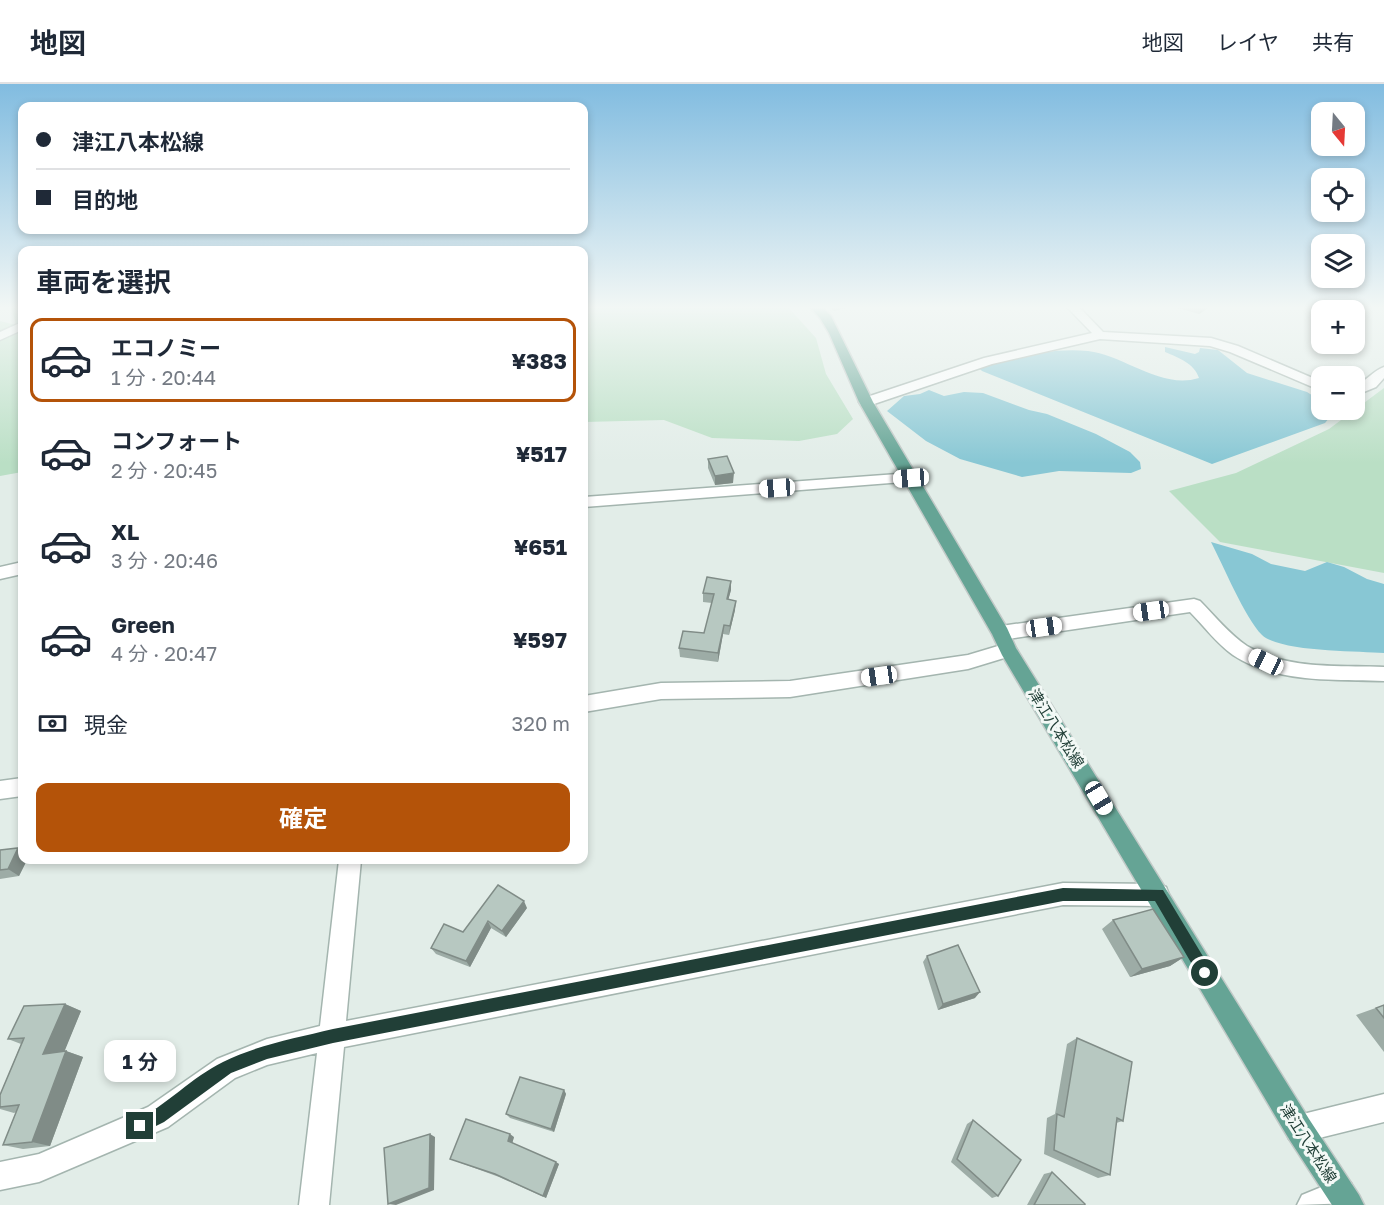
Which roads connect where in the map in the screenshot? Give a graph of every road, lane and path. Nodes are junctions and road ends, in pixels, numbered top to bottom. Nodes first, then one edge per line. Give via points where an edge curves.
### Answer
1 (846, 358) edge
2 (999, 358) edge
3 (1256, 358) edge
4 (1384, 370) edge
5 (1311, 382) edge
6 (1365, 387) edge
7 (866, 402) junction
8 (911, 478) junction
9 (588, 502) edge
10 (18, 569) edge
11 (0, 573) edge
12 (1005, 641) junction
13 (1384, 674) edge
14 (588, 703) edge
15 (18, 788) edge
16 (0, 790) edge
17 (350, 864) edge
18 (1158, 895) junction
19 (333, 1036) junction
20 (1384, 1108) edge
21 (1299, 1129) junction
22 (0, 1176) edge
23 (1345, 1199) edge
24 (314, 1205) edge
25 (1312, 1205) edge

1 - 7 main road, 津江八本松線
2 - 7 street
3 - 5 street
4 - 6 street
7 - 8 main road, 津江八本松線
8 - 9 street
8 - 12 main road, 津江八本松線
10 - 11 street
12 - 13 street via 1194,605 1240,650 1286,669
12 - 14 street via 968,662 790,689 661,691
12 - 18 main road, 津江八本松線
15 - 16 street
17 - 19 street
18 - 19 street via 1063,894
18 - 21 main road, 津江八本松線
19 - 22 street via 267,1052 226,1068 158,1117 39,1168
19 - 24 street
20 - 21 street
21 - 23 main road, 津江八本松線
23 - 25 street

